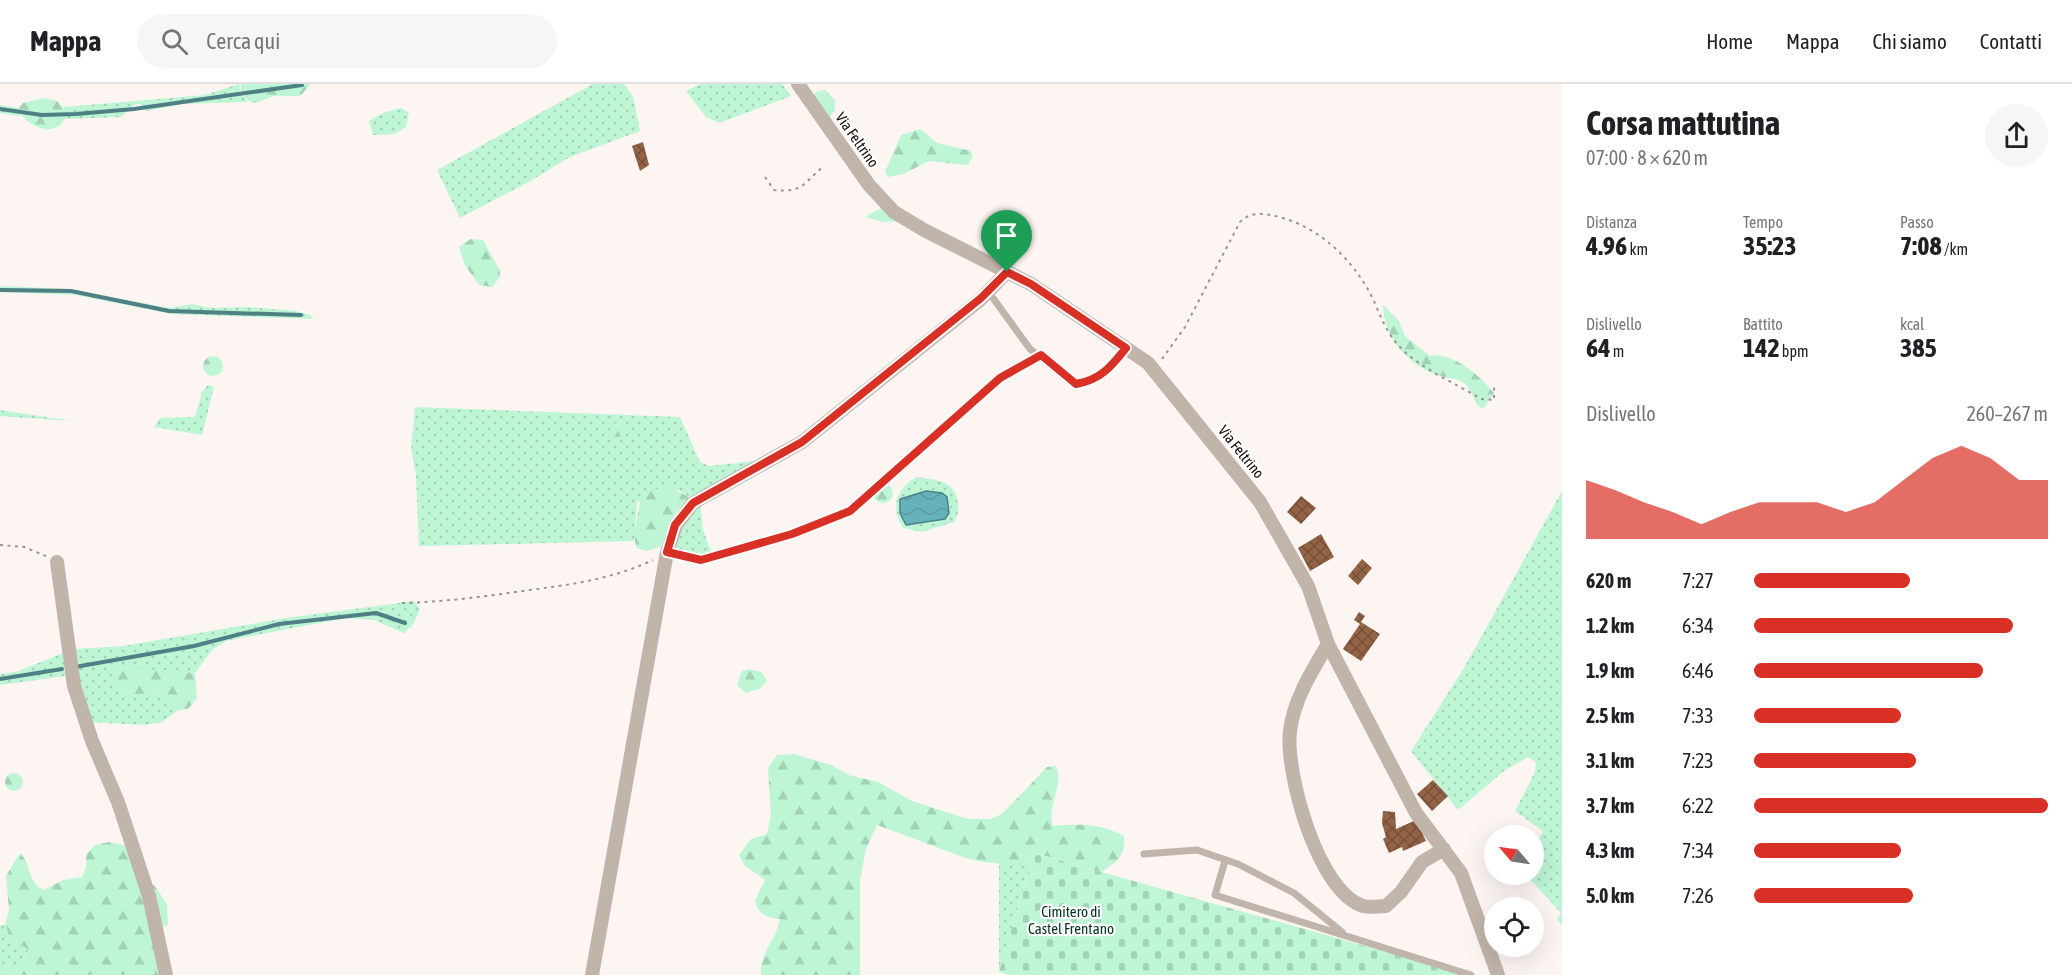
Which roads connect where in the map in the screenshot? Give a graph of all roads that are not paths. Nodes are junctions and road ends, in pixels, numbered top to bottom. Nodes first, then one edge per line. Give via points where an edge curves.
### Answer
1 (798, 84) edge
2 (1007, 272) junction
3 (988, 291) junction
4 (1126, 348) junction
5 (57, 562) road end
6 (1328, 644) junction
7 (1444, 849) junction
8 (1144, 855) dead end
9 (1225, 861) junction
10 (1346, 936) junction
11 (166, 975) edge
12 (591, 975) edge
13 (1471, 975) edge
14 (1498, 975) edge

1 - 2 street, Via Feltrino via 869,185 894,212
2 - 3 street
2 - 4 street, Via Feltrino
3 - 4 lane via 1030,349 1076,384 1092,381 1111,368
3 - 12 street via 802,442 693,503 675,525
4 - 6 street, Via Feltrino via 1153,370 1260,502 1308,586
5 - 11 street via 74,686 149,896
6 - 7 street, Via Feltrino via 1416,813
6 - 7 street via 1295,708 1290,733 1306,829 1315,852 1353,900 1364,906 1386,906 1422,862
7 - 14 street, Via Feltrino via 1461,873
8 - 9 lane via 1197,850
9 - 10 lane via 1294,893
9 - 10 lane via 1215,895
10 - 13 lane

